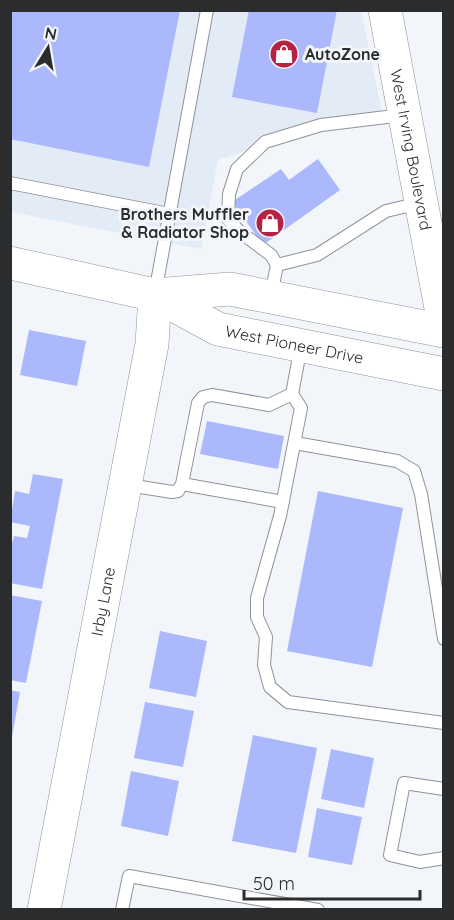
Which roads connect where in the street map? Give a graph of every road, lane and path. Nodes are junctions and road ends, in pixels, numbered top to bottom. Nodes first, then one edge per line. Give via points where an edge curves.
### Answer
1 (207, 10) edge
2 (386, 10) edge
3 (405, 115) junction
4 (10, 183) edge
5 (421, 202) junction
6 (169, 214) junction
7 (10, 263) edge
8 (277, 264) junction
9 (155, 295) junction
10 (271, 297) junction
11 (444, 324) edge
12 (444, 331) edge
13 (302, 346) junction
14 (444, 374) edge
15 (291, 394) junction
16 (295, 443) junction
17 (124, 484) junction
18 (182, 484) junction
19 (283, 502) junction
20 (444, 639) edge
21 (444, 723) edge
22 (444, 789) edge
23 (444, 858) edge
24 (44, 909) edge
25 (122, 909) edge
26 (318, 909) edge

1 - 6 lane
2 - 3 street, West Irving Boulevard
3 - 5 street, West Irving Boulevard
3 - 8 lane via 321,125 265,142 237,169 229,194 228,219
4 - 6 lane
5 - 8 lane via 386,211 317,255
5 - 11 street, West Irving Boulevard
6 - 9 lane
7 - 9 street, West Pioneer Drive
8 - 10 lane
9 - 10 street, West Pioneer Drive via 230,289
9 - 13 street, West Pioneer Drive via 218,329
9 - 17 street, Irby Lane via 152,345
10 - 12 street, West Pioneer Drive
13 - 14 street, West Pioneer Drive
13 - 15 lane
15 - 16 lane via 301,408
15 - 18 lane via 269,405 203,396 198,403
16 - 19 lane
16 - 20 lane via 397,461 414,471
17 - 18 lane via 172,492
17 - 24 street, Irby Lane
18 - 19 lane
19 - 21 lane via 258,598 257,617 266,637 264,665 270,687 288,702
22 - 23 lane via 404,783 390,855 420,862
25 - 26 lane via 129,876

